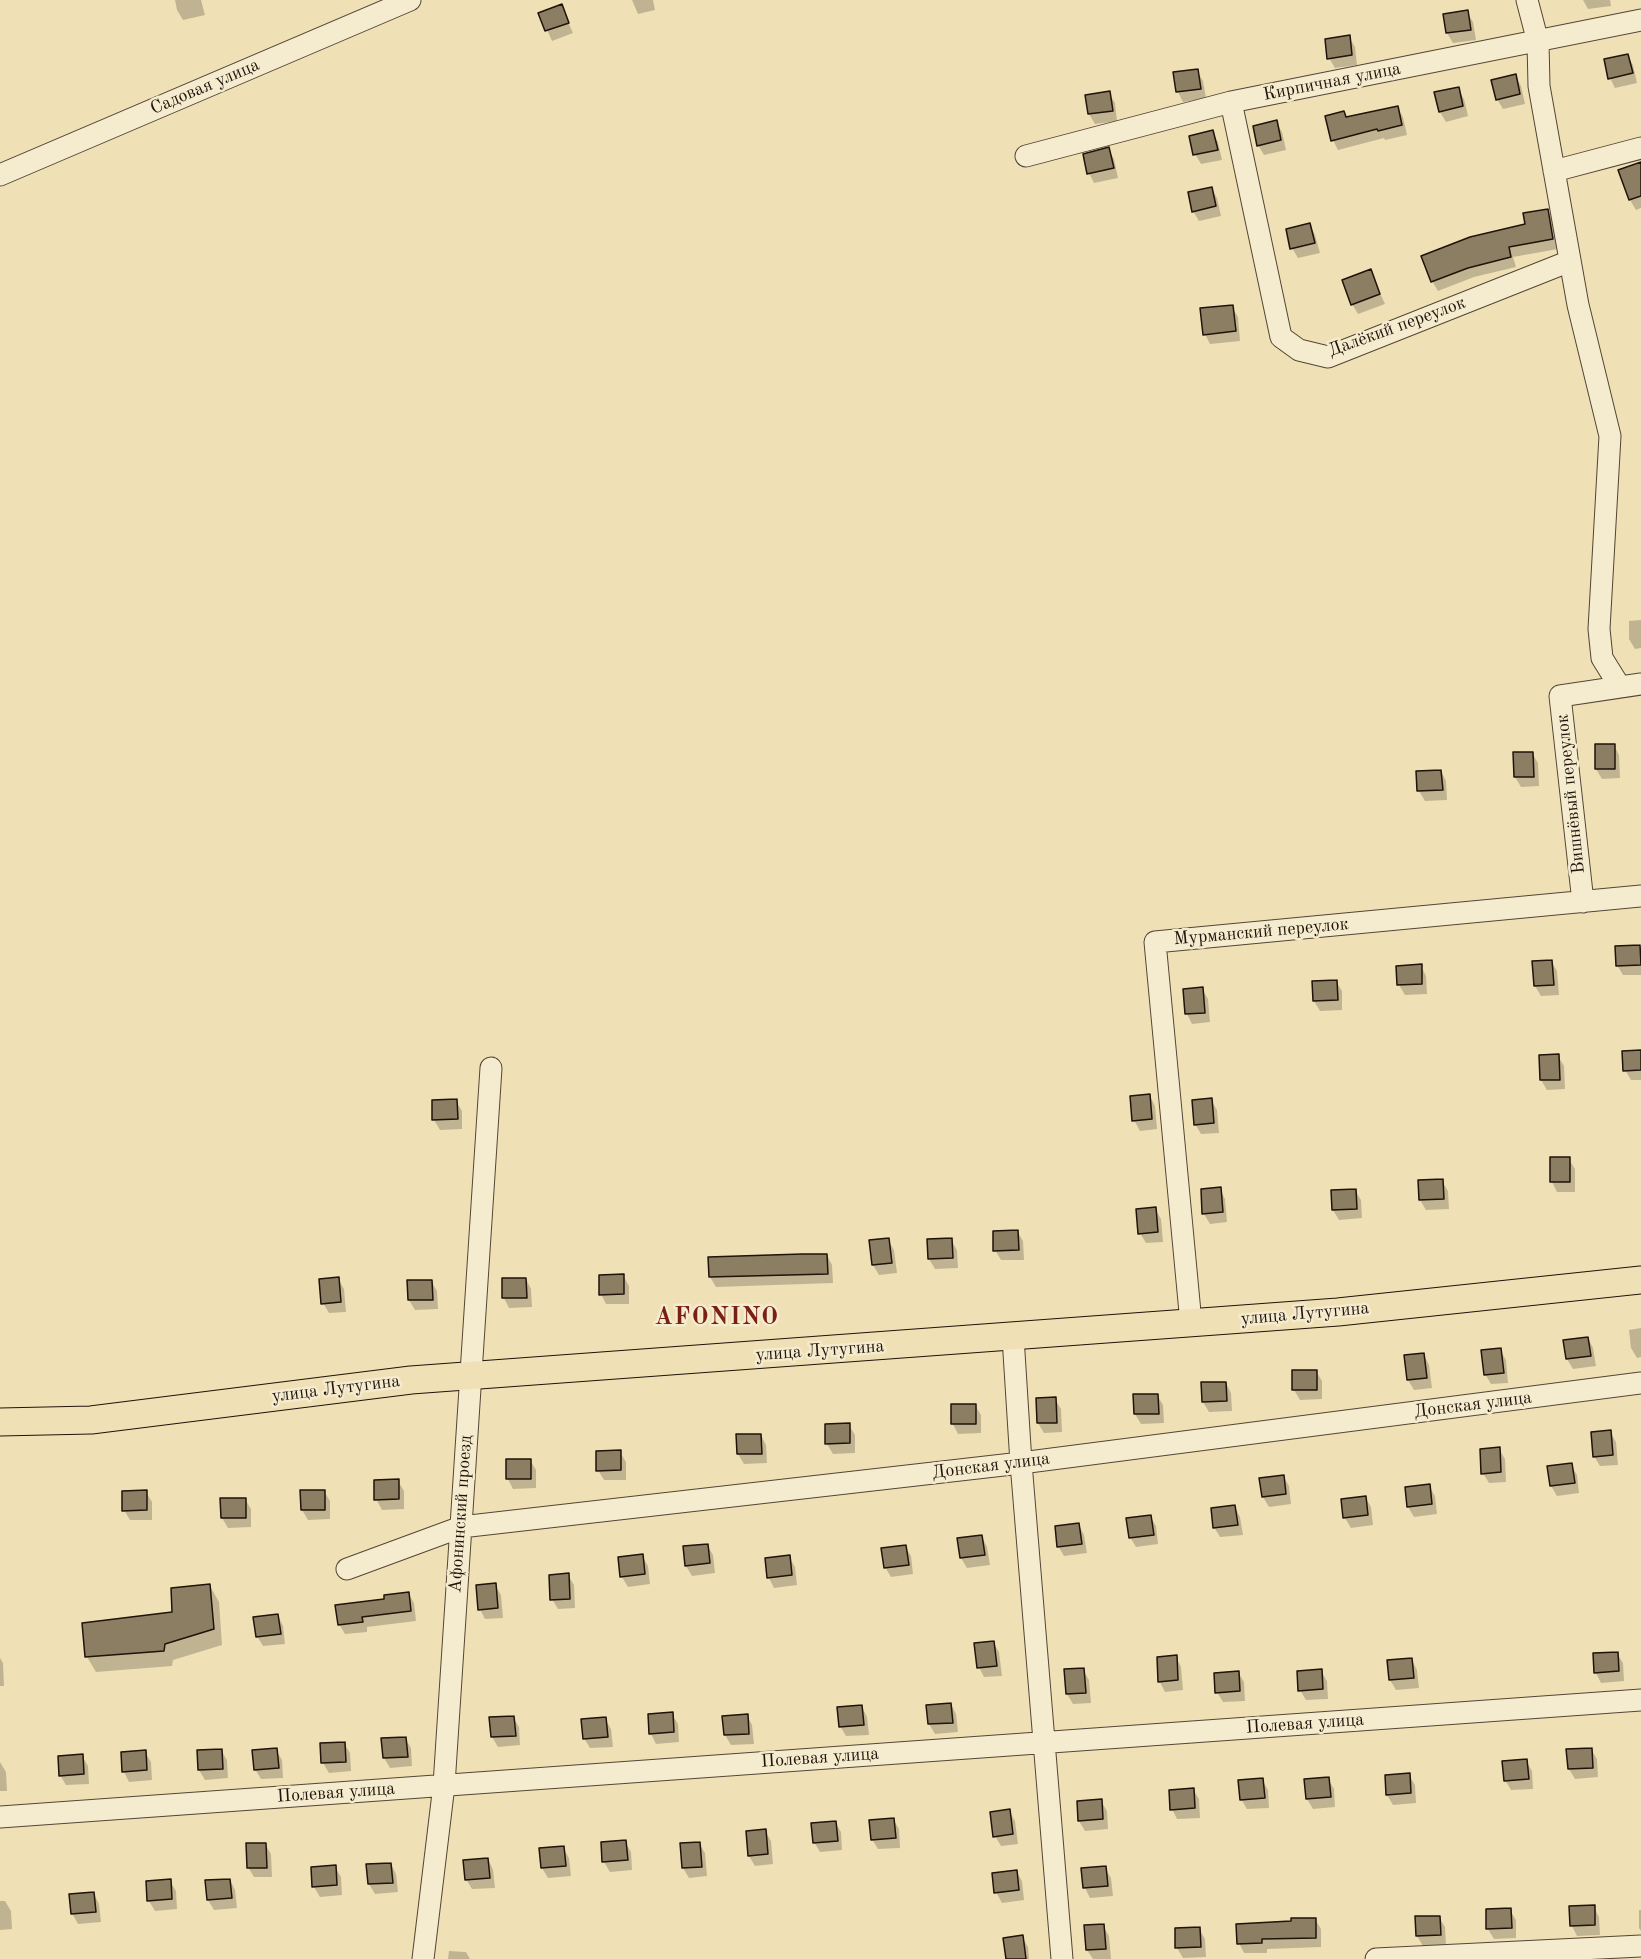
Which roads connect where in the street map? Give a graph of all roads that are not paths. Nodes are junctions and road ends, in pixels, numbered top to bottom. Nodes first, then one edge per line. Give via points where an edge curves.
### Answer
1 (410, 0) edge
2 (1527, 0) edge
3 (1641, 20) edge
4 (1538, 42) junction
5 (1231, 102) junction
6 (1641, 148) edge
7 (1026, 156) dead end
8 (1554, 171) junction
9 (0, 175) edge
10 (1570, 261) junction
11 (1631, 685) edge
12 (1641, 896) edge
13 (1583, 902) junction
14 (490, 1068) dead end
15 (1641, 1280) edge
16 (1191, 1323) junction
17 (1013, 1337) junction
18 (470, 1377) junction
19 (1641, 1383) edge
20 (0, 1422) edge
21 (1021, 1463) junction
22 (461, 1527) junction
23 (347, 1569) dead end
24 (1641, 1700) edge
25 (1044, 1742) junction
26 (444, 1785) junction
27 (0, 1817) edge
28 (1641, 1946) edge
29 (423, 1959) edge
30 (1062, 1959) edge
31 (1376, 1959) edge

1 - 9 street, Садовая улица
2 - 4 street
3 - 4 street, Кирпичная улица
4 - 5 street, Кирпичная улица
4 - 8 street via 1539,86
5 - 7 street, Кирпичная улица
5 - 10 street, Далёкий переулок via 1281,337 1299,351 1328,357
6 - 8 street
8 - 10 street
10 - 11 street via 1610,436 1599,630 1602,658
11 - 13 street, Вишнёвый переулок via 1560,696
12 - 13 street, Мурманский переулок
13 - 16 street, Мурманский переулок via 1155,942
14 - 18 street, Афонинский проезд
15 - 16 main road, улица Лутугина via 1338,1312
16 - 17 main road, улица Лутугина
17 - 18 main road, улица Лутугина
17 - 21 street
18 - 20 main road, улица Лутугина via 411,1380 91,1420
18 - 22 street, Афонинский проезд
19 - 21 street, Донская улица
21 - 22 street, Донская улица
21 - 25 street
22 - 23 street, Донская улица
22 - 26 street, Афонинский проезд
24 - 25 street, Полевая улица
25 - 26 street, Полевая улица
25 - 30 street
26 - 27 street, Полевая улица
26 - 29 street, Афонинский проезд
28 - 31 street

